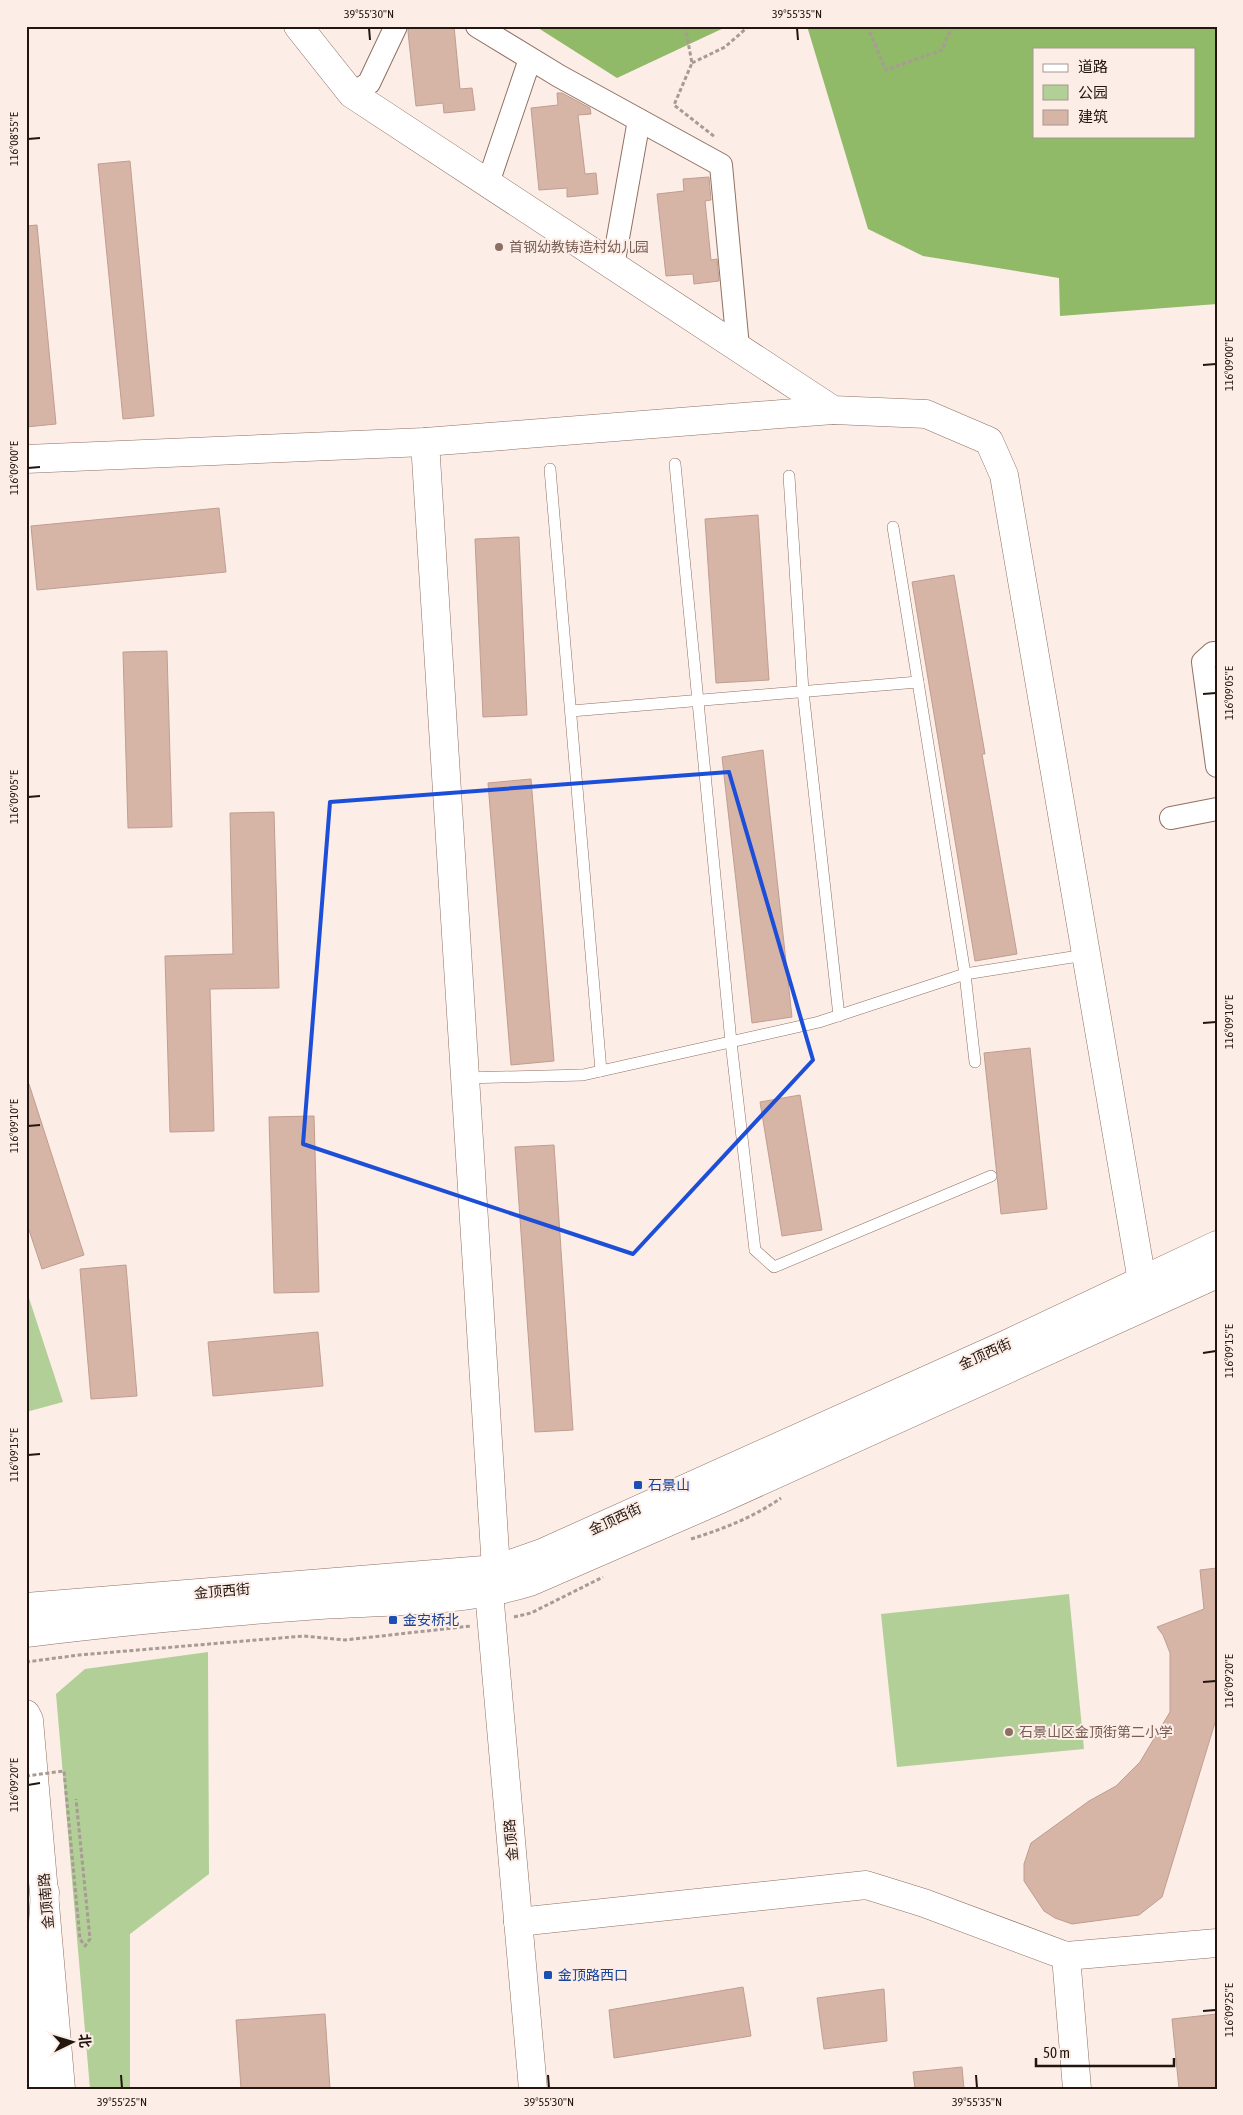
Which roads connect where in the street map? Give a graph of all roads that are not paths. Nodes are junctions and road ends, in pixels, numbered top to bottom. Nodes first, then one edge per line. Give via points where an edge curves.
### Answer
1 (298, 26) edge
2 (396, 26) edge
3 (477, 26) edge
4 (530, 59) junction
5 (352, 94) junction
6 (639, 120) junction
7 (488, 183) junction
8 (614, 266) junction
9 (738, 347) junction
10 (833, 410) junction
11 (425, 442) junction
12 (26, 459) edge
13 (676, 464) dead end
14 (550, 469) dead end
15 (789, 476) dead end
16 (893, 527) dead end
17 (1217, 653) edge
18 (918, 682) junction
19 (803, 691) junction
20 (698, 700) junction
21 (571, 711) junction
22 (1217, 766) edge
23 (1217, 809) edge
24 (1172, 818) dead end
25 (1085, 955) junction
26 (965, 974) junction
27 (839, 1016) junction
28 (731, 1042) junction
29 (975, 1062) dead end
30 (600, 1071) junction
31 (464, 1078) junction
32 (991, 1176) dead end
33 (1217, 1245) edge
34 (1217, 1274) edge
35 (1142, 1281) junction
36 (492, 1581) junction
37 (26, 1607) edge
38 (26, 1634) edge
39 (26, 1714) edge
40 (45, 1892) junction
41 (518, 1922) junction
42 (26, 1939) edge
43 (1217, 1943) edge
44 (1066, 1956) junction
45 (36, 2015) junction
46 (58, 2057) junction
47 (43, 2089) edge
48 (47, 2089) edge
49 (61, 2089) edge
50 (533, 2089) edge
51 (1077, 2089) edge

1 - 5 main road
2 - 5 street via 368,83
3 - 4 street
4 - 6 street
4 - 7 street
5 - 7 main road
6 - 8 street
6 - 9 street via 721,166
7 - 8 main road
8 - 9 main road
9 - 10 main road
10 - 11 main road
10 - 25 main road via 926,414 989,441 1004,475
11 - 12 main road
11 - 31 main road, 金顶路
13 - 20 lane
14 - 21 lane
15 - 19 lane
16 - 18 lane
17 - 22 street via 1203,662
18 - 19 lane
18 - 26 lane
19 - 20 lane
19 - 27 lane
20 - 21 lane
20 - 28 lane
21 - 30 lane
23 - 24 street
25 - 26 lane
25 - 35 main road
26 - 27 lane
26 - 29 lane
27 - 28 lane
28 - 30 lane
28 - 32 lane via 755,1250 774,1267
30 - 31 lane via 583,1075
31 - 36 main road, 金顶路
33 - 35 main road, 金顶西街
34 - 36 main road, 金顶西街 via 530,1582
35 - 36 main road, 金顶西街 via 542,1553
36 - 37 main road, 金顶西街
36 - 38 main road, 金顶西街 via 314,1606
36 - 41 main road, 金顶路
39 - 40 main road, 金顶南路 via 30,1720
40 - 45 main road
40 - 46 main road, 金顶南路
41 - 44 main road via 866,1885
41 - 50 main road, 金顶路
42 - 45 main road
43 - 44 main road
44 - 51 main road
45 - 47 main road
46 - 48 main road
46 - 49 main road, 金顶南路

